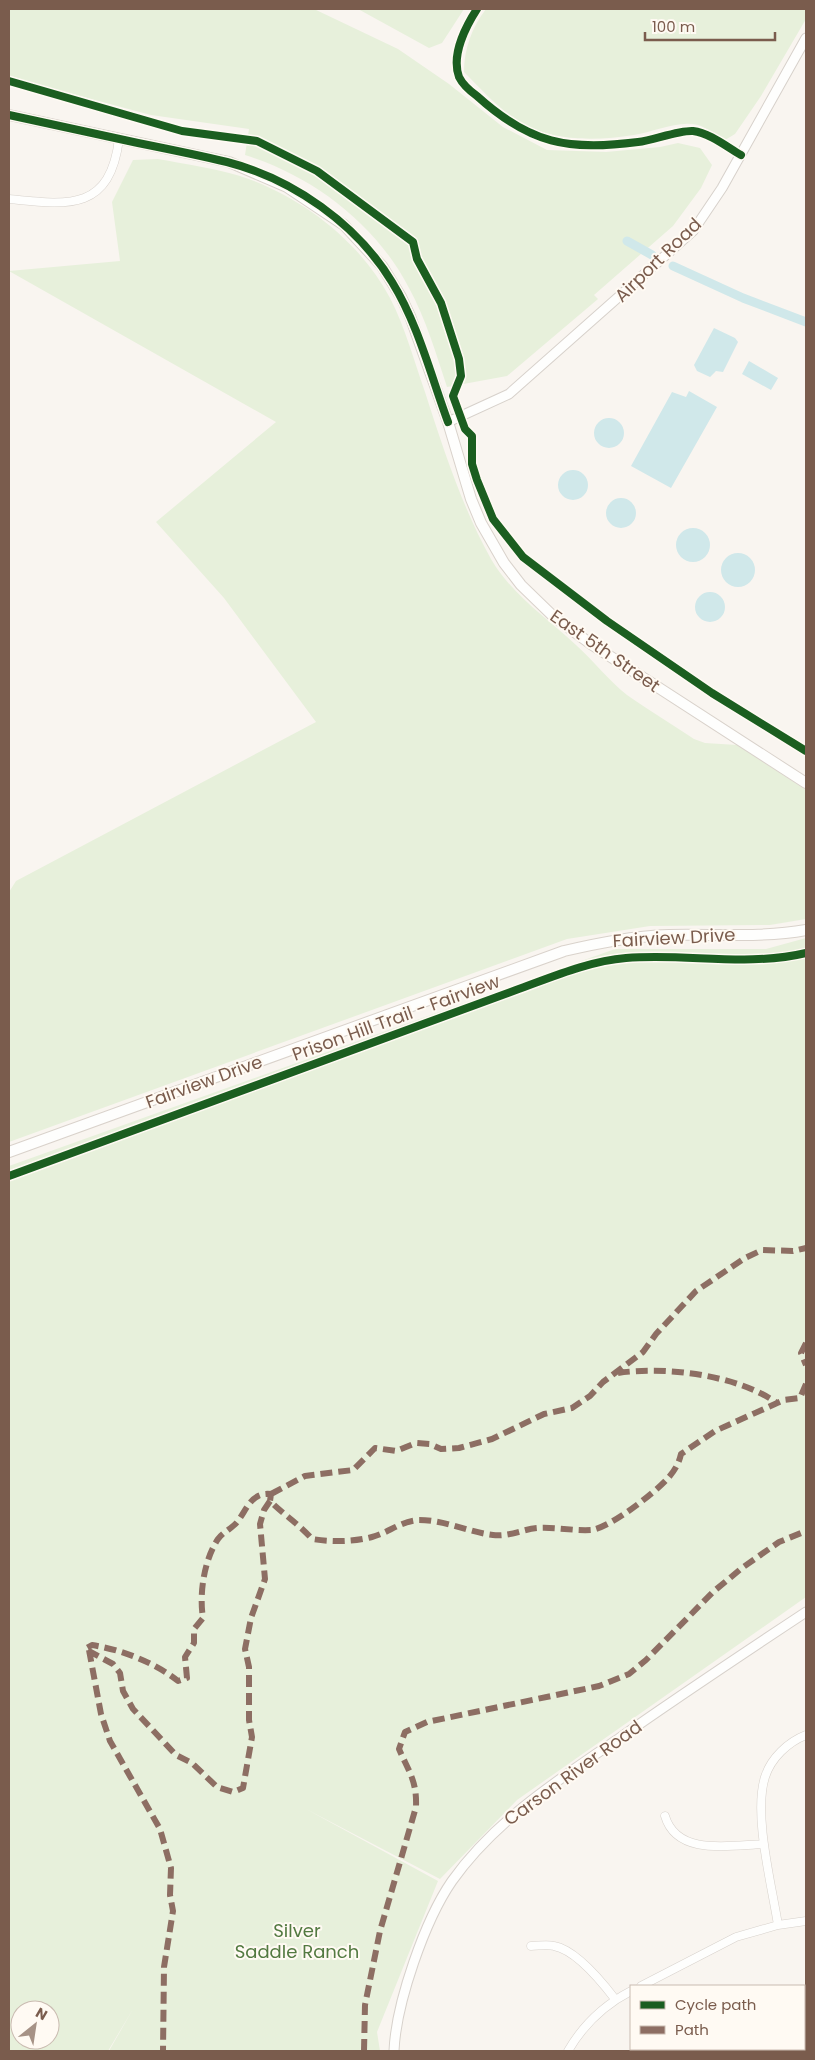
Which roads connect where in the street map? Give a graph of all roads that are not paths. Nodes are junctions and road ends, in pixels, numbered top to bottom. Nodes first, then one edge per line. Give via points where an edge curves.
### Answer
1 (806, 38) edge
2 (9, 115) edge
3 (119, 139) junction
4 (9, 199) edge
5 (448, 422) junction
6 (806, 783) edge
7 (806, 930) edge
8 (9, 1152) edge
9 (806, 1612) edge
10 (806, 1735) edge
11 (665, 1816) dead end
12 (764, 1844) junction
13 (806, 1922) edge
14 (778, 1924) junction
15 (531, 1946) dead end
16 (643, 1985) edge
17 (630, 1992) edge
18 (615, 1999) junction
19 (394, 2051) edge
20 (568, 2051) edge

1 - 5 street, Airport Road via 722,188 693,231 514,390
2 - 3 main road, East 5th Street
3 - 4 street via 114,168 105,183 90,195 62,203
3 - 5 main road, East 5th Street via 229,162 262,174 311,200 344,225 382,266 401,297
5 - 6 main road, East 5th Street via 480,523 504,564 540,605 590,644
7 - 8 main road, Fairview Drive via 786,934 616,939 564,951
9 - 19 street, Carson River Road via 557,1781 496,1830 452,1881 424,1937 403,1994
10 - 12 street via 785,1748 765,1776 762,1802
11 - 12 street via 678,1837 697,1844
12 - 14 street
13 - 14 street
14 - 16 street via 736,1937
15 - 18 street via 555,1946 577,1959 597,1974
17 - 18 street
18 - 20 street via 578,2033

